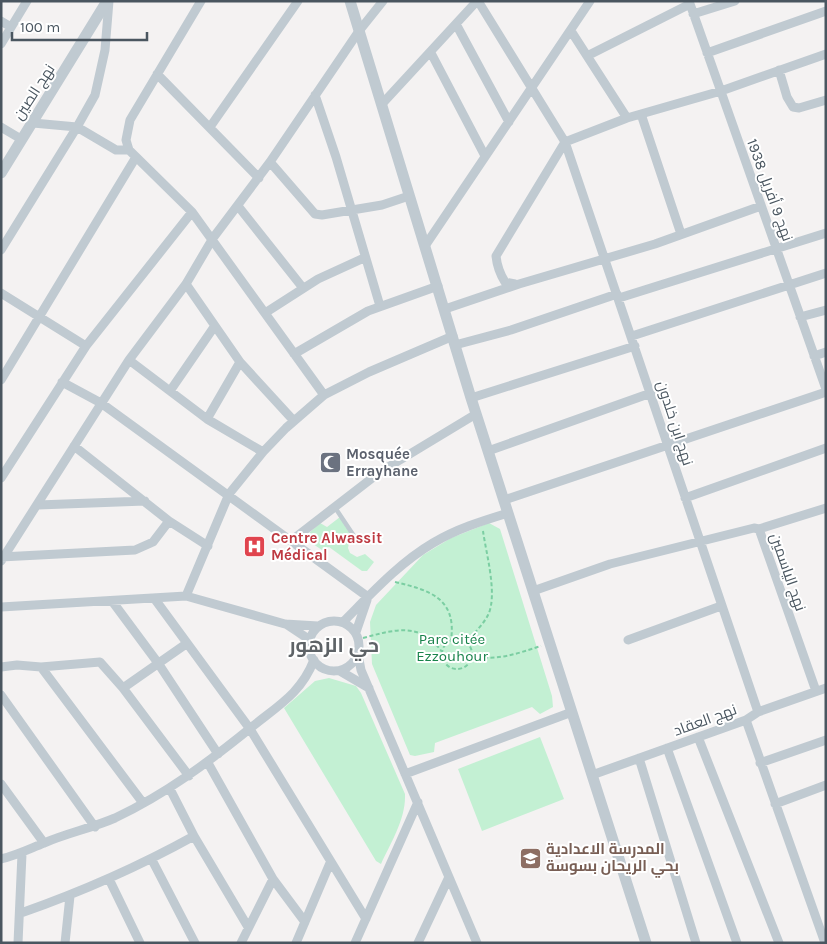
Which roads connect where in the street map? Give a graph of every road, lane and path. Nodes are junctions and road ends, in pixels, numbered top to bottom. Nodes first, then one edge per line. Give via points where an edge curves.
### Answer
1 (27, 1) edge
2 (108, 1) edge
3 (201, 1) edge
4 (298, 1) edge
5 (350, 1) edge
6 (384, 1) edge
7 (477, 1) edge
8 (590, 1) edge
9 (735, 1) edge
10 (689, 3) edge
11 (826, 11) edge
12 (693, 14) junction
13 (1, 21) edge
14 (456, 24) junction
15 (11, 27) junction
16 (359, 31) junction
17 (571, 31) junction
18 (1, 44) edge
19 (431, 53) junction
20 (707, 53) junction
21 (826, 54) edge
22 (587, 56) junction
23 (779, 70) junction
24 (157, 74) junction
25 (532, 90) junction
26 (721, 91) junction
27 (315, 95) junction
28 (826, 100) edge
29 (382, 104) junction
30 (641, 114) junction
31 (627, 118) junction
32 (33, 122) junction
33 (509, 122) junction
34 (1, 127) edge
35 (77, 127) junction
36 (210, 127) junction
37 (21, 139) junction
38 (565, 142) junction
39 (133, 154) junction
40 (486, 156) junction
41 (270, 162) junction
42 (1, 173) edge
43 (259, 178) junction
44 (409, 196) junction
45 (238, 206) junction
46 (761, 206) junction
47 (351, 210) junction
48 (192, 212) junction
49 (826, 233) edge
50 (681, 234) junction
51 (214, 238) junction
52 (426, 246) junction
53 (1, 250) edge
54 (776, 250) junction
55 (364, 258) junction
56 (604, 258) junction
57 (826, 273) edge
58 (186, 284) junction
59 (519, 284) junction
60 (438, 286) junction
61 (789, 286) junction
62 (302, 288) junction
63 (1, 293) edge
64 (618, 296) junction
65 (380, 306) junction
66 (445, 309) junction
67 (826, 310) edge
68 (265, 313) junction
69 (40, 317) junction
70 (800, 317) junction
71 (214, 327) junction
72 (632, 336) junction
73 (454, 340) junction
74 (86, 346) junction
75 (635, 346) junction
76 (826, 352) edge
77 (294, 354) junction
78 (814, 356) junction
79 (129, 360) junction
80 (240, 362) junction
81 (1, 380) edge
82 (62, 382) junction
83 (826, 390) edge
84 (170, 391) junction
85 (651, 393) junction
86 (324, 395) junction
87 (470, 398) junction
88 (101, 403) junction
89 (476, 414) junction
90 (207, 419) junction
91 (294, 421) junction
92 (668, 445) junction
93 (74, 446) junction
94 (826, 448) edge
95 (488, 451) junction
96 (263, 452) junction
97 (1, 478) edge
98 (230, 494) junction
99 (685, 498) junction
100 (504, 500) junction
101 (145, 501) junction
102 (38, 505) junction
103 (334, 506) junction
104 (826, 508) edge
105 (508, 513) junction
106 (170, 521) junction
107 (481, 522) junction
108 (758, 529) junction
109 (354, 536) dead end
110 (292, 540) junction
111 (700, 542) junction
112 (208, 546) junction
113 (2, 558) edge
114 (386, 580) junction
115 (533, 591) junction
116 (186, 596) junction
117 (368, 597) junction
118 (154, 598) junction
119 (112, 601) junction
120 (721, 606) junction
121 (1, 607) edge
122 (343, 622) junction
123 (286, 624) junction
124 (318, 626) junction
125 (357, 635) junction
126 (310, 640) junction
127 (451, 640) junction
128 (628, 640) dead end
129 (466, 643) junction
130 (550, 643) junction
131 (186, 644) junction
132 (442, 652) junction
133 (358, 654) junction
134 (471, 656) junction
135 (314, 660) junction
136 (158, 663) junction
137 (1, 667) edge
138 (41, 667) junction
139 (327, 670) junction
140 (340, 670) junction
141 (306, 678) junction
142 (123, 688) junction
143 (369, 688) junction
144 (826, 688) edge
145 (816, 691) junction
146 (1, 695) edge
147 (572, 712) junction
148 (758, 712) junction
149 (746, 720) junction
150 (250, 729) junction
151 (698, 737) junction
152 (826, 740) edge
153 (667, 748) junction
154 (218, 754) junction
155 (639, 758) junction
156 (208, 763) junction
157 (760, 763) junction
158 (405, 774) junction
159 (592, 775) junction
160 (189, 776) junction
161 (1, 784) edge
162 (826, 785) edge
163 (170, 789) junction
164 (418, 802) junction
165 (143, 803) junction
166 (775, 804) junction
167 (95, 827) junction
168 (194, 836) junction
169 (44, 843) junction
170 (22, 854) junction
171 (1, 859) edge
172 (152, 860) junction
173 (330, 863) junction
174 (449, 877) junction
175 (109, 879) junction
176 (274, 880) junction
177 (70, 896) junction
178 (21, 912) junction
179 (366, 920) junction
180 (305, 922) junction
181 (248, 927) junction
182 (18, 943) edge
183 (65, 943) edge
184 (140, 943) edge
185 (195, 943) edge
186 (241, 943) edge
187 (296, 943) edge
188 (355, 943) edge
189 (418, 943) edge
190 (477, 943) edge
191 (646, 943) edge
192 (696, 943) edge
193 (736, 943) edge
194 (778, 943) edge
195 (825, 943) edge

1 - 15 street
2 - 32 street, نهج الصين
2 - 35 street via 109,27 101,73 95,95
3 - 24 street
4 - 36 street
5 - 16 street
6 - 16 street
7 - 14 street
7 - 25 street, نهج ابن خلدون
8 - 17 street
9 - 12 street
10 - 12 street, نهج 9 أفريل 1938
10 - 22 street
11 - 20 street
12 - 20 street, نهج 9 أفريل 1938
13 - 15 street
14 - 19 street
14 - 33 street
15 - 18 street
16 - 27 street
16 - 29 street
17 - 22 street
17 - 25 street
19 - 29 street
19 - 40 street
20 - 26 street, نهج 9 أفريل 1938
21 - 23 street
22 - 31 street
23 - 26 street
23 - 28 street via 792,107
24 - 36 street
24 - 39 street via 130,120 126,140
25 - 33 street
25 - 38 street, نهج ابن خلدون
26 - 30 street
26 - 46 street, نهج 9 أفريل 1938
27 - 41 street
27 - 47 street
29 - 44 street
30 - 31 street
30 - 50 street
31 - 38 street
32 - 35 street
32 - 37 street, نهج الصين
33 - 40 street
34 - 37 street
35 - 39 street via 116,150
35 - 53 street
36 - 43 street
37 - 42 street, نهج الصين
38 - 56 street, نهج ابن خلدون
38 - 59 street via 496,256 505,282
39 - 48 street
39 - 69 street
40 - 52 street
41 - 43 street
41 - 47 street via 315,214
43 - 45 street
44 - 47 street
44 - 52 street
45 - 51 street
45 - 62 street
46 - 50 street
46 - 54 street, نهج 9 أفريل 1938
47 - 55 street
48 - 51 street
48 - 74 street
49 - 54 street
50 - 56 street
51 - 58 street
51 - 68 street
52 - 60 street
54 - 61 street, نهج 9 أفريل 1938
54 - 64 street
55 - 62 street
55 - 65 street
56 - 59 street
56 - 64 street, نهج ابن خلدون
57 - 61 street
58 - 71 street
58 - 79 street
59 - 66 street
60 - 65 street
60 - 66 street
61 - 70 street, نهج 9 أفريل 1938
61 - 72 street
62 - 68 street
63 - 69 street
64 - 72 street, نهج ابن خلدون
64 - 73 street via 511,330
65 - 77 street via 329,331
66 - 73 street
67 - 70 street
68 - 77 street
69 - 74 street
69 - 81 street
70 - 78 street, نهج 9 أفريل 1938
71 - 80 street
71 - 84 street
72 - 75 street, نهج ابن خلدون
73 - 86 street
73 - 87 street
74 - 82 street
75 - 85 street, نهج ابن خلدون
75 - 87 street
76 - 78 street
77 - 86 street
78 - 83 street, نهج 9 أفريل 1938
79 - 84 street
79 - 88 street
80 - 90 street
80 - 91 street
82 - 88 street
82 - 97 street
83 - 92 street
84 - 90 street
85 - 92 street, نهج ابن خلدون
85 - 95 street
86 - 91 street
87 - 89 street
88 - 93 street
88 - 98 street
89 - 95 street
89 - 103 street via 380,472
90 - 96 street
91 - 96 street
92 - 99 street, نهج ابن خلدون
92 - 100 street
93 - 101 street
93 - 102 street
94 - 99 street
95 - 100 street
96 - 98 street
98 - 110 street
98 - 112 street
99 - 111 street, نهج ابن خلدون
100 - 105 street
101 - 102 street
101 - 106 street
102 - 113 street
103 - 109 lane
103 - 110 street
104 - 108 street, نهج الياسمين
105 - 107 street
105 - 115 street
106 - 112 street
106 - 113 street via 153,542 135,550
107 - 114 street via 433,542
107 - 129 path via 491,585 490,608
108 - 111 street
108 - 145 street, نهج الياسمين
110 - 117 street
111 - 115 street via 610,564
111 - 120 street, نهج ابن خلدون
112 - 116 street
114 - 117 street
114 - 127 path via 422,589 438,598 448,611
115 - 130 street
116 - 118 street
116 - 123 street
117 - 122 street
117 - 125 street
118 - 119 street
118 - 131 street
119 - 121 street
119 - 136 street
120 - 128 street
120 - 148 street, نهج ابن خلدون
122 - 124 street via 335,620
122 - 125 street
123 - 124 street
123 - 126 street
124 - 126 street
125 - 132 path via 404,628 424,636
125 - 133 street
126 - 135 street via 309,651
127 - 129 path via 460,639
127 - 132 path
129 - 134 path
130 - 134 path via 502,658
130 - 147 street
131 - 136 street
131 - 150 street
132 - 134 path via 447,665 456,669 465,666
133 - 140 street via 348,667
133 - 143 street
135 - 139 street
135 - 141 street
136 - 142 street
136 - 154 street
137 - 138 street
138 - 142 street via 98,661
138 - 165 street
139 - 140 street
139 - 141 street
140 - 143 street
141 - 150 street via 292,695
142 - 160 street
143 - 158 street
144 - 145 street, نهج العقاد
145 - 148 street, نهج العقاد
146 - 167 street
147 - 158 street
147 - 159 street
148 - 149 street, نهج العقاد
149 - 151 street, نهج العقاد
149 - 157 street
150 - 154 street
150 - 173 street
151 - 153 street, نهج العقاد
151 - 194 street
152 - 157 street
153 - 155 street, نهج العقاد
153 - 193 street
154 - 156 street
155 - 159 street, نهج العقاد
155 - 192 street
156 - 160 street
156 - 176 street
157 - 166 street
158 - 164 street
159 - 191 street
160 - 163 street
161 - 169 street
162 - 166 street
163 - 165 street
163 - 168 street
164 - 174 street
164 - 179 street
165 - 167 street
166 - 195 street
167 - 169 street
168 - 172 street
168 - 181 street
169 - 170 street
170 - 171 street
170 - 178 street
172 - 175 street
172 - 185 street
173 - 179 street
173 - 180 street
174 - 189 street
174 - 190 street
175 - 177 street
175 - 184 street
176 - 180 street
176 - 181 street
177 - 178 street
177 - 183 street
178 - 182 street
179 - 188 street
180 - 187 street
181 - 186 street

